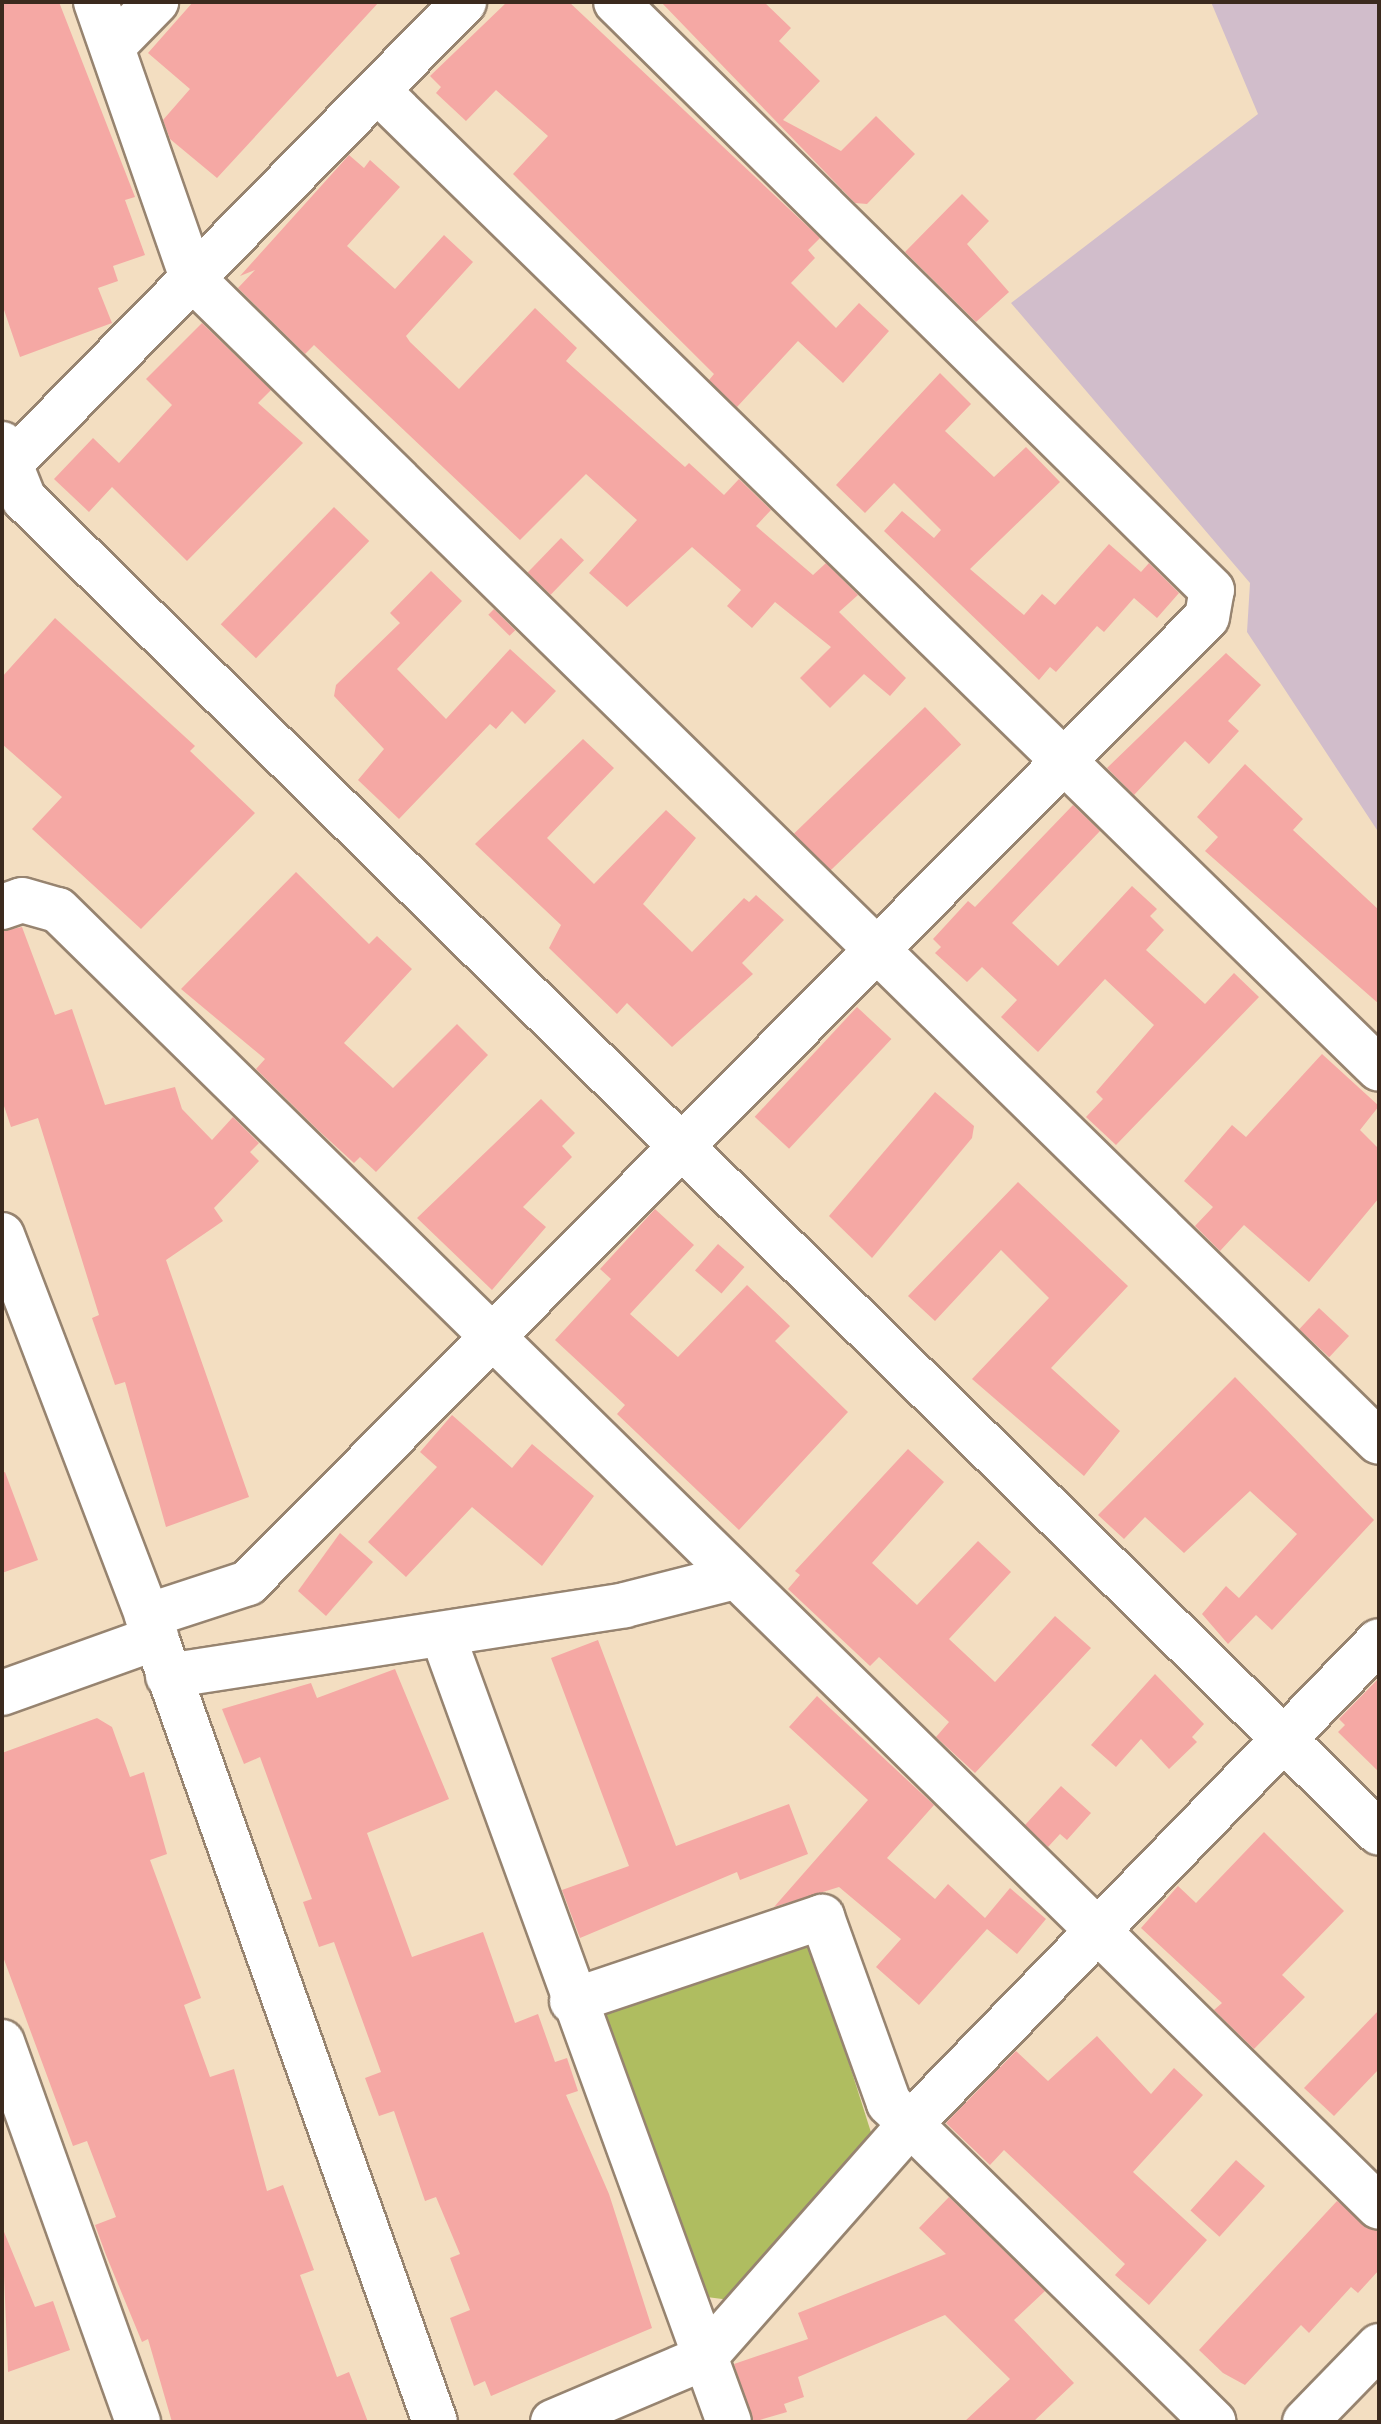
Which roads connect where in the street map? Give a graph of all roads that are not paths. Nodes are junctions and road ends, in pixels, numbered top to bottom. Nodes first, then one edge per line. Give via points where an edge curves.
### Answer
1 (96, 2) edge
2 (156, 2) edge
3 (464, 2) edge
4 (616, 2) edge
5 (113, 46) junction
6 (378, 91) junction
7 (192, 278) junction
8 (6, 454) edge
9 (1066, 764) junction
10 (2, 907) edge
11 (879, 948) junction
12 (1379, 1069) edge
13 (681, 1148) junction
14 (2, 1235) edge
15 (492, 1343) junction
16 (1379, 1442) edge
17 (735, 1577) junction
18 (443, 1636) junction
19 (1379, 1641) edge
20 (157, 1643) junction
21 (2, 1693) edge
22 (1286, 1740) junction
23 (1379, 1833) edge
24 (1097, 1932) junction
25 (572, 2001) junction
26 (2, 2042) edge
27 (912, 2122) junction
28 (1379, 2207) edge
29 (1379, 2346) edge
30 (704, 2358) junction
31 (138, 2422) edge
32 (435, 2422) edge
33 (553, 2422) edge
34 (729, 2422) edge
35 (1214, 2422) edge
36 (1305, 2422) edge

1 - 5 street
2 - 5 street
3 - 6 street
4 - 9 street via 1212,590 1207,617
5 - 7 street
6 - 7 street
6 - 9 street
7 - 8 street
7 - 11 street
8 - 13 street via 24,499
9 - 11 street
9 - 12 street
10 - 15 street via 22,900 58,910
11 - 13 street
11 - 16 street
13 - 15 street
13 - 22 street
14 - 20 street
15 - 17 street
15 - 20 street via 248,1583
17 - 18 street via 625,1605
17 - 24 street
18 - 20 street
18 - 25 street
19 - 22 street
20 - 21 street
20 - 32 street
22 - 23 street
22 - 24 street
24 - 27 street
24 - 28 street
25 - 27 street via 822,1917 889,2103
25 - 30 street
26 - 31 street
27 - 30 street
27 - 35 street
29 - 36 street
30 - 33 street
30 - 34 street

